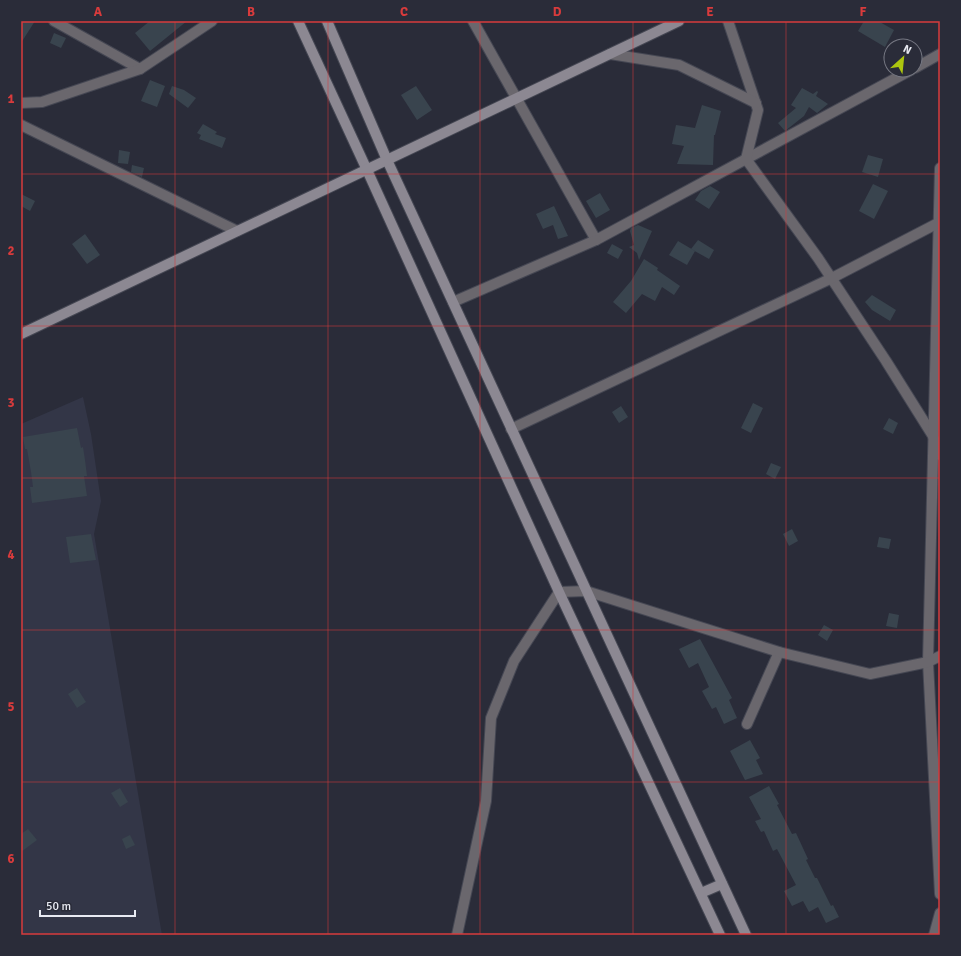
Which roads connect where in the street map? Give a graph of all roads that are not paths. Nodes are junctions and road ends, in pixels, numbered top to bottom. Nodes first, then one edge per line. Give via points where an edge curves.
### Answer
1 (54, 21) edge
2 (212, 21) edge
3 (298, 21) edge
4 (327, 21) edge
5 (473, 21) edge
6 (728, 21) edge
7 (672, 22) edge
8 (610, 54) junction
9 (940, 54) edge
10 (923, 64) edge
11 (140, 69) junction
12 (896, 78) edge
13 (517, 99) junction
14 (756, 102) junction
15 (21, 103) edge
16 (21, 125) edge
17 (746, 159) junction
18 (387, 160) junction
19 (940, 168) edge
20 (367, 170) junction
21 (939, 222) edge
22 (237, 231) junction
23 (596, 240) junction
24 (832, 278) junction
25 (453, 302) junction
26 (21, 334) edge
27 (938, 368) edge
28 (511, 429) junction
29 (933, 436) junction
30 (940, 455) edge
31 (586, 591) junction
32 (558, 592) junction
33 (779, 652) junction
34 (940, 656) edge
35 (928, 662) junction
36 (747, 724) dead end
37 (722, 884) junction
38 (701, 893) junction
39 (940, 894) edge
40 (940, 913) edge
41 (456, 935) edge
42 (720, 935) edge
43 (746, 935) edge
44 (934, 935) edge

1 - 11 street
2 - 11 street
3 - 20 street
4 - 18 street
5 - 13 street
6 - 14 street
7 - 8 street
8 - 13 street
8 - 14 street via 679,65
9 - 10 street
11 - 15 street via 42,102
12 - 17 street
13 - 18 street
13 - 23 street
14 - 17 street via 758,110
16 - 22 street
17 - 23 street
17 - 24 street
18 - 20 street
18 - 25 street
19 - 21 street
20 - 22 street
20 - 32 street
21 - 24 street
21 - 27 street
22 - 26 street
23 - 25 street
24 - 28 street
24 - 29 street
25 - 28 street
27 - 29 street
28 - 31 street
29 - 30 street
29 - 35 street
31 - 32 street
31 - 33 street
31 - 37 street
32 - 38 street
32 - 41 street via 514,662 491,718 486,801
33 - 35 street via 870,674
33 - 36 street
34 - 35 street
35 - 39 street
37 - 38 street
37 - 43 street
38 - 42 street
40 - 44 street

